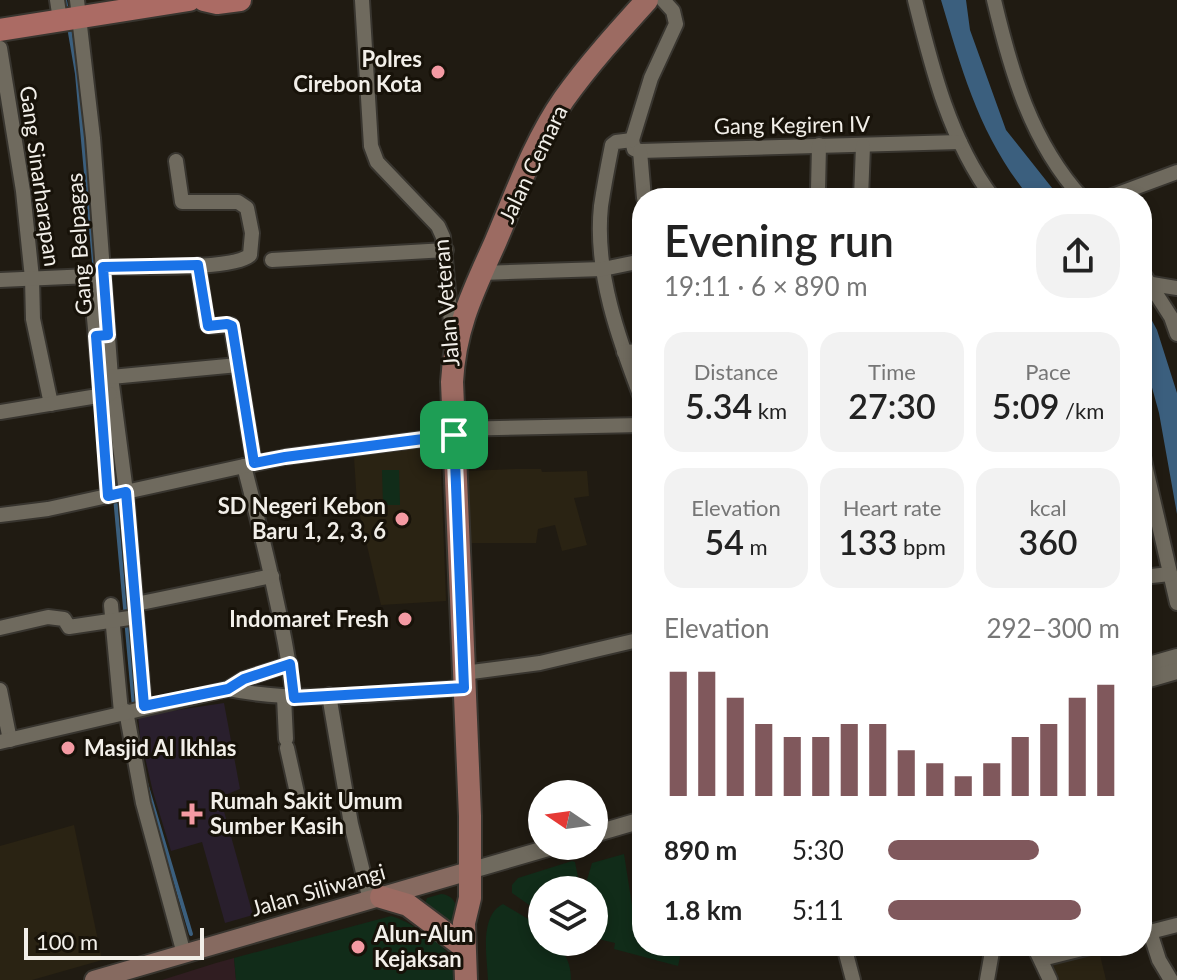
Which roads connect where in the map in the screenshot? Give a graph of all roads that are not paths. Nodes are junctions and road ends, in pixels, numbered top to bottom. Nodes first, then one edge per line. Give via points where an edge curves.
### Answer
1 (189, 0) edge
2 (204, 0) edge
3 (240, 0) edge
4 (362, 0) edge
5 (647, 0) edge
6 (663, 0) edge
7 (915, 0) edge
8 (994, 0) edge
9 (69, 12) edge
10 (0, 30) edge
11 (0, 48) edge
12 (960, 142) junction
13 (819, 145) junction
14 (636, 146) junction
15 (863, 146) junction
16 (176, 161) dead end
17 (1177, 172) edge
18 (642, 188) edge
19 (818, 188) edge
20 (861, 188) edge
21 (986, 188) edge
22 (1073, 188) edge
23 (1134, 188) edge
24 (446, 250) junction
25 (272, 260) dead end
26 (632, 263) edge
27 (198, 265) junction
28 (103, 267) junction
29 (603, 269) junction
30 (481, 273) junction
31 (32, 278) junction
32 (0, 280) edge
33 (1152, 284) joint
34 (1177, 288) edge
35 (101, 317) junction
36 (1177, 334) edge
37 (102, 335) junction
38 (454, 348) junction
39 (624, 352) junction
40 (632, 352) edge
41 (238, 365) junction
42 (632, 373) edge
43 (111, 377) junction
44 (107, 394) junction
45 (51, 404) junction
46 (0, 412) edge
47 (632, 425) edge
48 (454, 432) junction
49 (249, 464) junction
50 (117, 494) junction
51 (1152, 496) edge
52 (0, 515) edge
53 (1170, 574) junction
54 (272, 576) junction
55 (1152, 576) edge
56 (1177, 603) edge
57 (125, 614) junction
58 (0, 628) edge
59 (632, 641) edge
60 (1177, 657) edge
61 (290, 664) junction
62 (1152, 664) edge
63 (1177, 671) edge
64 (1152, 678) edge
65 (464, 680) junction
66 (228, 689) junction
67 (0, 690) edge
68 (329, 695) junction
69 (289, 698) junction
70 (132, 709) junction
71 (5, 741) edge
72 (297, 793) dead end
73 (632, 823) edge
74 (608, 830) edge
75 (528, 854) edge
76 (469, 871) junction
77 (376, 898) junction
78 (470, 898) junction
79 (1177, 925) edge
80 (1152, 931) edge
81 (1152, 945) edge
82 (464, 947) junction
83 (184, 954) junction
84 (847, 956) edge
85 (991, 956) edge
86 (1039, 956) edge
87 (94, 980) edge
88 (466, 980) edge
89 (477, 980) edge
90 (853, 980) edge
91 (987, 980) edge
92 (1050, 980) edge
93 (1174, 980) edge

1 - 9 highway
2 - 3 highway
4 - 24 street, Jalan Veteran via 372,153 438,226
5 - 30 main road, Jalan Cemara via 564,99
6 - 14 street via 676,24 651,78
7 - 12 street via 934,74
8 - 22 street via 1019,95 1045,149
9 - 10 highway
9 - 28 street, Gang Belpagas
11 - 31 street, Gang Sinarharapan
12 - 15 street, Gang Kegiren IV
12 - 21 street
13 - 14 street, Gang Kegiren IV
13 - 15 street, Gang Kegiren IV
13 - 19 street
14 - 18 street
14 - 29 street via 612,145 601,207
15 - 20 street
16 - 27 street via 181,201 238,202 249,213 248,257
17 - 23 street
24 - 25 street
24 - 38 street, Jalan Veteran
26 - 29 street
27 - 28 street
27 - 41 street via 207,324 231,325
28 - 35 street, Gang Belpagas
29 - 30 street
29 - 39 street
30 - 38 main road, Jalan Cemara
31 - 32 street
31 - 35 street via 90,276
31 - 45 street, Gang Sinarharapan via 35,331
33 - 34 street
33 - 36 street
35 - 37 street
37 - 43 street, Gang Belpagas
37 - 44 street
38 - 48 main road, Jalan Veteran
39 - 40 street
39 - 42 street
41 - 43 street
41 - 49 street
43 - 44 street, Gang Belpagas
44 - 45 street
44 - 50 street
45 - 46 street
47 - 48 street
48 - 49 street
48 - 65 main road, Jalan Veteran
49 - 50 street
49 - 54 street
50 - 52 street
50 - 57 street
51 - 53 street
53 - 55 street
53 - 56 street
54 - 57 street
54 - 61 street
57 - 58 street via 69,627 64,619 48,617
57 - 70 street
57 - 70 street
59 - 65 street
60 - 62 street
61 - 66 street
61 - 69 street
63 - 64 street
65 - 68 street
65 - 76 main road, Jalan Veteran
66 - 69 street
66 - 70 street
67 - 71 street
68 - 69 street
68 - 77 street via 351,824
69 - 72 street via 287,743
70 - 71 street
70 - 83 street via 143,803
73 - 74 street
75 - 76 street, Jalan Siliwangi
76 - 77 main road, Jalan Siliwangi
76 - 78 main road, Jalan Veteran
77 - 82 main road via 408,905
77 - 83 main road, Jalan Siliwangi
78 - 82 main road
78 - 89 main road
79 - 80 street
81 - 93 street
82 - 88 main road
83 - 87 main road, Jalan Siliwangi
84 - 90 street
85 - 91 street
86 - 92 street

